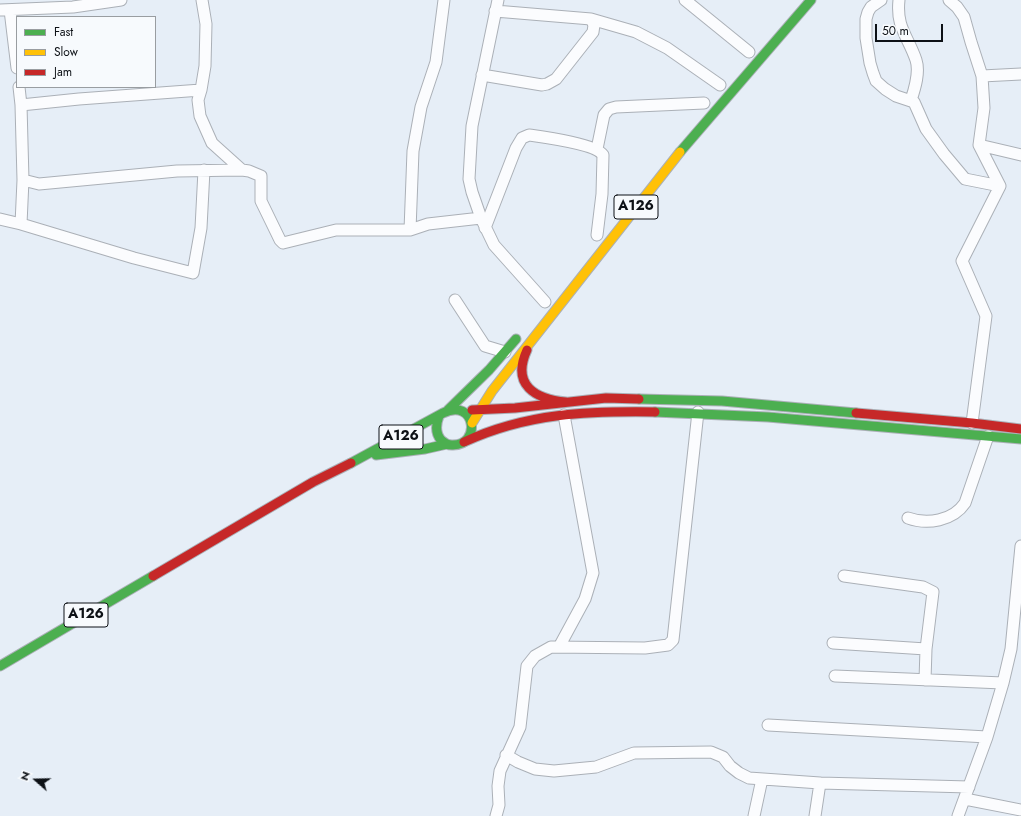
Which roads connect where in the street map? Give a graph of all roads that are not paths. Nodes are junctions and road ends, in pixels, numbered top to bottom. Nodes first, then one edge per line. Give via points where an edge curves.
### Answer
1 (121, 0) edge
2 (202, 0) edge
3 (444, 0) edge
4 (498, 0) edge
5 (685, 0) edge
6 (811, 0) edge
7 (881, 0) edge
8 (899, 0) edge
9 (949, 0) edge
10 (42, 4) edge
11 (5, 10) edge
12 (495, 11) junction
13 (591, 19) junction
14 (751, 49) joint
15 (741, 61) dead end
16 (16, 63) edge
17 (1021, 74) edge
18 (482, 75) junction
19 (982, 76) junction
20 (19, 88) edge
21 (201, 90) junction
22 (714, 91) junction
23 (912, 100) junction
24 (21, 105) junction
25 (694, 114) dead end
26 (979, 145) junction
27 (597, 149) junction
28 (1021, 155) edge
29 (204, 170) junction
30 (242, 170) junction
31 (24, 180) junction
32 (1000, 186) junction
33 (0, 219) edge
34 (483, 223) junction
35 (607, 223) dead end
36 (21, 224) junction
37 (410, 230) junction
38 (595, 238) joint
39 (455, 300) dead end
40 (545, 302) dead end
41 (524, 330) dead end
42 (536, 335) junction
43 (505, 352) junction
44 (566, 402) junction
45 (479, 409) junction
46 (448, 410) junction
47 (463, 411) junction
48 (698, 412) junction
49 (564, 415) junction
50 (439, 416) junction
51 (472, 423) junction
52 (972, 423) junction
53 (1021, 428) edge
54 (988, 436) junction
55 (1021, 439) edge
56 (464, 442) junction
57 (447, 444) junction
58 (364, 457) junction
59 (908, 518) dead end
60 (1021, 546) edge
61 (844, 576) dead end
62 (833, 643) dead end
63 (559, 647) junction
64 (926, 649) junction
65 (0, 666) edge
66 (835, 676) dead end
67 (925, 680) junction
68 (1003, 683) junction
69 (768, 725) dead end
70 (987, 737) junction
71 (506, 755) junction
72 (762, 778) junction
73 (820, 783) junction
74 (969, 787) junction
75 (964, 799) junction
76 (1021, 810) edge
77 (496, 816) edge
78 (754, 816) edge
79 (815, 816) edge
80 (958, 816) edge

1 - 10 street via 73,6
2 - 21 street via 206,24 205,66
3 - 37 street via 436,62 421,106 412,151
4 - 12 street
5 - 14 street
6 - 42 main road, A126 via 673,160
7 - 23 street via 871,7 866,19 866,38 873,73 885,89 896,96
8 - 23 street via 898,11 902,30 917,65
9 - 19 street via 964,17
10 - 11 street
11 - 16 street
12 - 13 street
12 - 18 street
13 - 18 street via 594,25 593,32 556,80 542,85
13 - 22 street via 636,32 667,48
14 - 15 main road
17 - 19 street
18 - 34 street via 472,126 469,179
19 - 26 street via 984,108
20 - 24 street
21 - 24 street
21 - 30 street via 198,100 200,116 212,143
22 - 25 main road
22 - 27 street via 609,109 604,115
23 - 32 street via 926,129 965,179
24 - 31 street
26 - 28 street
26 - 32 street
27 - 34 street via 524,136 516,148
27 - 38 street via 603,155 602,194
29 - 30 street
29 - 31 street via 39,184
29 - 36 street via 201,228 193,273
30 - 37 street via 261,176 261,201 283,242 336,230
31 - 36 street
32 - 52 street via 962,261 986,316
33 - 36 street
34 - 37 street via 428,224
34 - 40 street via 494,245
35 - 38 main road, A126
39 - 43 street via 485,346
41 - 43 main road, A126
42 - 44 main road via 522,360 523,379 530,390 540,397
42 - 45 main road, A126
43 - 46 main road, A126
44 - 45 main road
44 - 52 main road via 606,398 700,400
45 - 47 main road
45 - 51 main road, A126
46 - 47 main road via 454,408
46 - 50 main road, A126
47 - 51 main road
48 - 49 main road via 601,412
48 - 54 main road
48 - 63 street via 673,640 668,644 645,648
49 - 56 main road via 516,423 491,430
49 - 63 street via 593,573 585,599
50 - 57 main road, A126 via 436,422 437,435
50 - 58 main road, A126
51 - 56 main road, A126 via 471,432
52 - 53 main road
54 - 55 main road
54 - 59 street via 961,509 948,518 924,522
56 - 57 main road, A126
57 - 58 main road, A126
58 - 65 main road, A126 via 321,478 171,564
60 - 68 street via 1011,649
61 - 64 street via 923,586 933,592
62 - 64 street
63 - 71 street via 544,650 527,666 520,727
64 - 67 street
66 - 67 street
67 - 68 street
68 - 70 street
69 - 70 street
70 - 74 street
71 - 72 street via 535,769 554,771 596,767 634,753 711,752 723,757 739,773 749,778
71 - 77 street via 500,771 499,805
72 - 73 street
72 - 78 street
73 - 74 street
73 - 79 street
74 - 75 street
75 - 76 street
75 - 80 street

